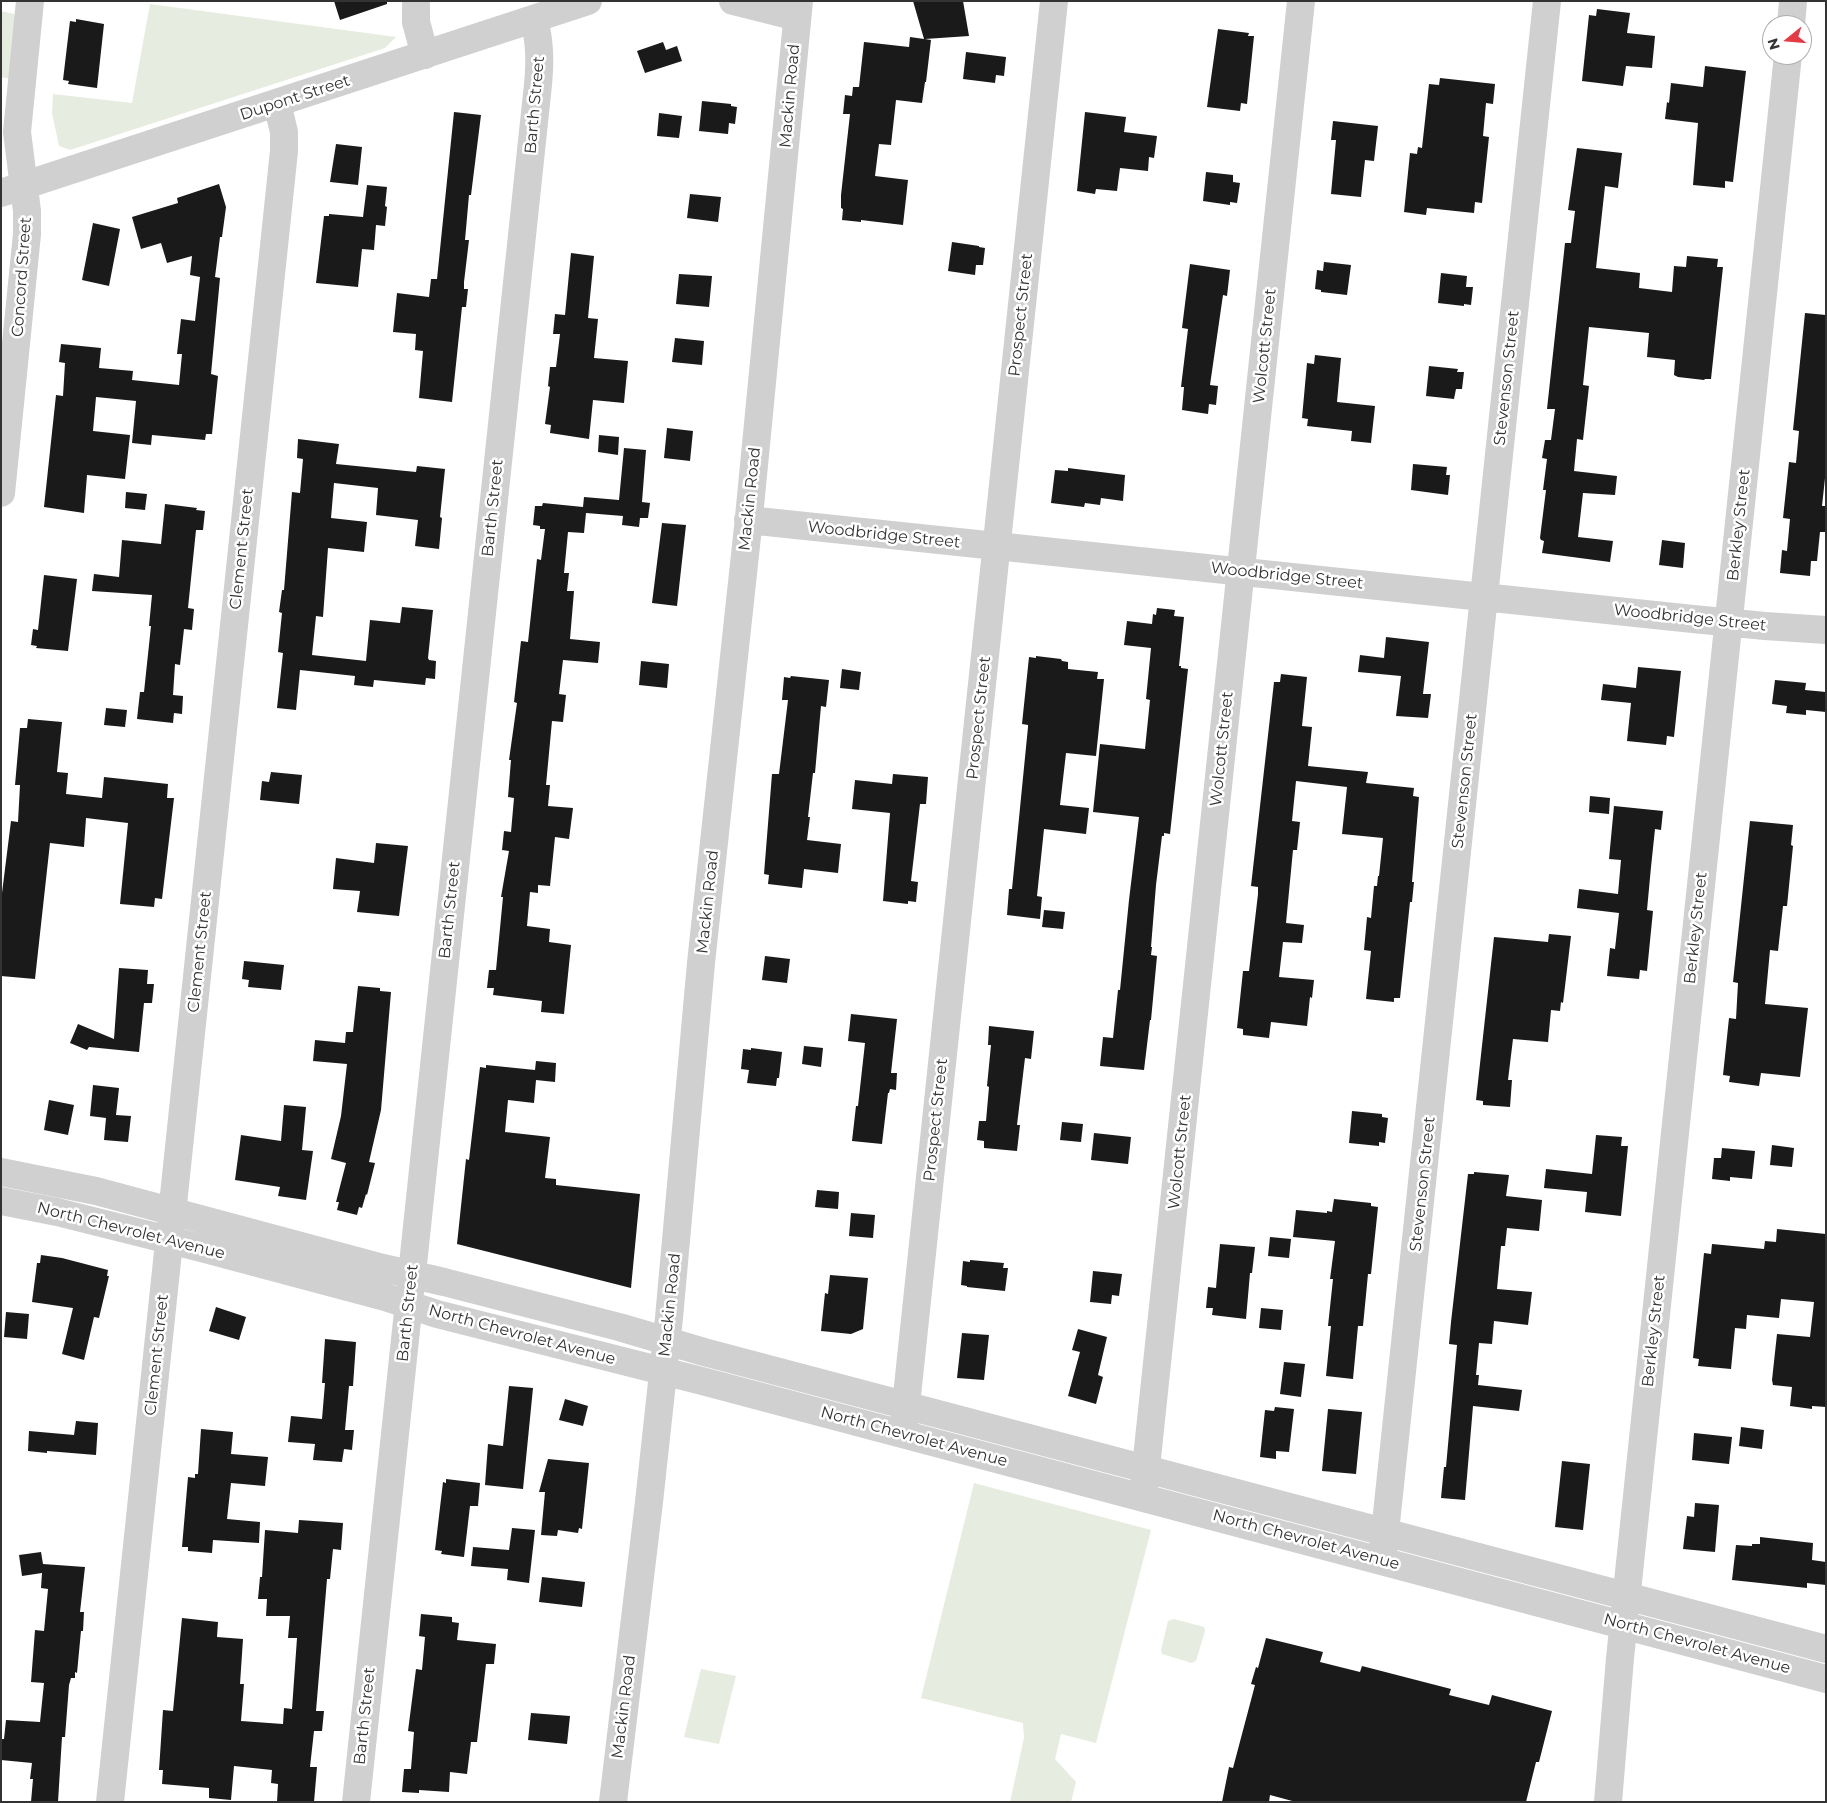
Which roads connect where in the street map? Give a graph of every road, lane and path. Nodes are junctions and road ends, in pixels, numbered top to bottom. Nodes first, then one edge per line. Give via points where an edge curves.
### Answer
1 (30, 1) edge
2 (416, 1) edge
3 (588, 1) edge
4 (733, 1) edge
5 (1054, 1) edge
6 (1301, 1) edge
7 (1547, 1) edge
8 (1793, 1) edge
9 (798, 9) edge
10 (1792, 15) edge
11 (534, 20) junction
12 (425, 55) junction
13 (1787, 65) edge
14 (10, 95) edge
15 (277, 103) junction
16 (12, 190) edge
17 (1, 492) edge
18 (748, 520) junction
19 (997, 547) junction
20 (1241, 571) junction
21 (1484, 597) junction
22 (1728, 622) junction
23 (1826, 630) edge
24 (1, 1172) edge
25 (1, 1201) edge
26 (172, 1212) junction
27 (169, 1240) junction
28 (412, 1274) junction
29 (409, 1304) junction
30 (666, 1341) junction
31 (663, 1372) junction
32 (906, 1406) junction
33 (902, 1434) junction
34 (1146, 1469) junction
35 (1143, 1497) junction
36 (1386, 1532) junction
37 (1382, 1560) junction
38 (1626, 1596) junction
39 (1623, 1625) junction
40 (1826, 1649) edge
41 (1826, 1678) edge
42 (110, 1802) edge
43 (356, 1802) edge
44 (613, 1802) edge
45 (1608, 1802) edge

1 - 14 street, Concord Street
2 - 12 street via 416,22
3 - 11 street, Dupont Street
4 - 9 street
5 - 19 street, Prospect Street
6 - 20 street, Wolcott Street
7 - 21 street, Stevenson Street
8 - 10 street
9 - 18 street, Mackin Road
11 - 12 street, Dupont Street
11 - 28 street, Barth Street via 540,53 537,94
12 - 15 street, Dupont Street
13 - 22 street, Berkley Street
14 - 16 street, Concord Street via 17,132
15 - 16 street, Dupont Street
15 - 26 street, Clement Street via 284,132 284,152
16 - 17 street, Concord Street via 27,221 26,254
18 - 19 street, Woodbridge Street
18 - 30 street, Mackin Road via 701,963
19 - 20 street, Woodbridge Street
19 - 32 street, Prospect Street
20 - 21 street, Woodbridge Street
20 - 34 street, Wolcott Street
21 - 22 street, Woodbridge Street
21 - 36 street, Stevenson Street
22 - 23 street, Woodbridge Street
22 - 38 street, Berkley Street
24 - 26 street, North Chevrolet Avenue via 60,1183
25 - 27 street, North Chevrolet Avenue
26 - 27 street, Clement Street
26 - 28 street, North Chevrolet Avenue
27 - 29 street, North Chevrolet Avenue
27 - 42 street, Clement Street
28 - 29 street, Barth Street
28 - 30 street, North Chevrolet Avenue
29 - 31 street, North Chevrolet Avenue
29 - 43 street, Barth Street
30 - 31 street, Mackin Road
30 - 32 street, North Chevrolet Avenue
31 - 33 street, North Chevrolet Avenue
31 - 44 street, Mackin Road
32 - 33 street, Prospect Street
32 - 34 street, North Chevrolet Avenue
33 - 35 street, North Chevrolet Avenue
34 - 35 street, Wolcott Street
34 - 36 street, North Chevrolet Avenue
35 - 37 street, North Chevrolet Avenue
36 - 37 street, Stevenson Street
36 - 38 street, North Chevrolet Avenue
37 - 39 street, North Chevrolet Avenue
38 - 39 street, Berkley Street
38 - 40 street, North Chevrolet Avenue
39 - 41 street, North Chevrolet Avenue
39 - 45 street, Berkley Street

